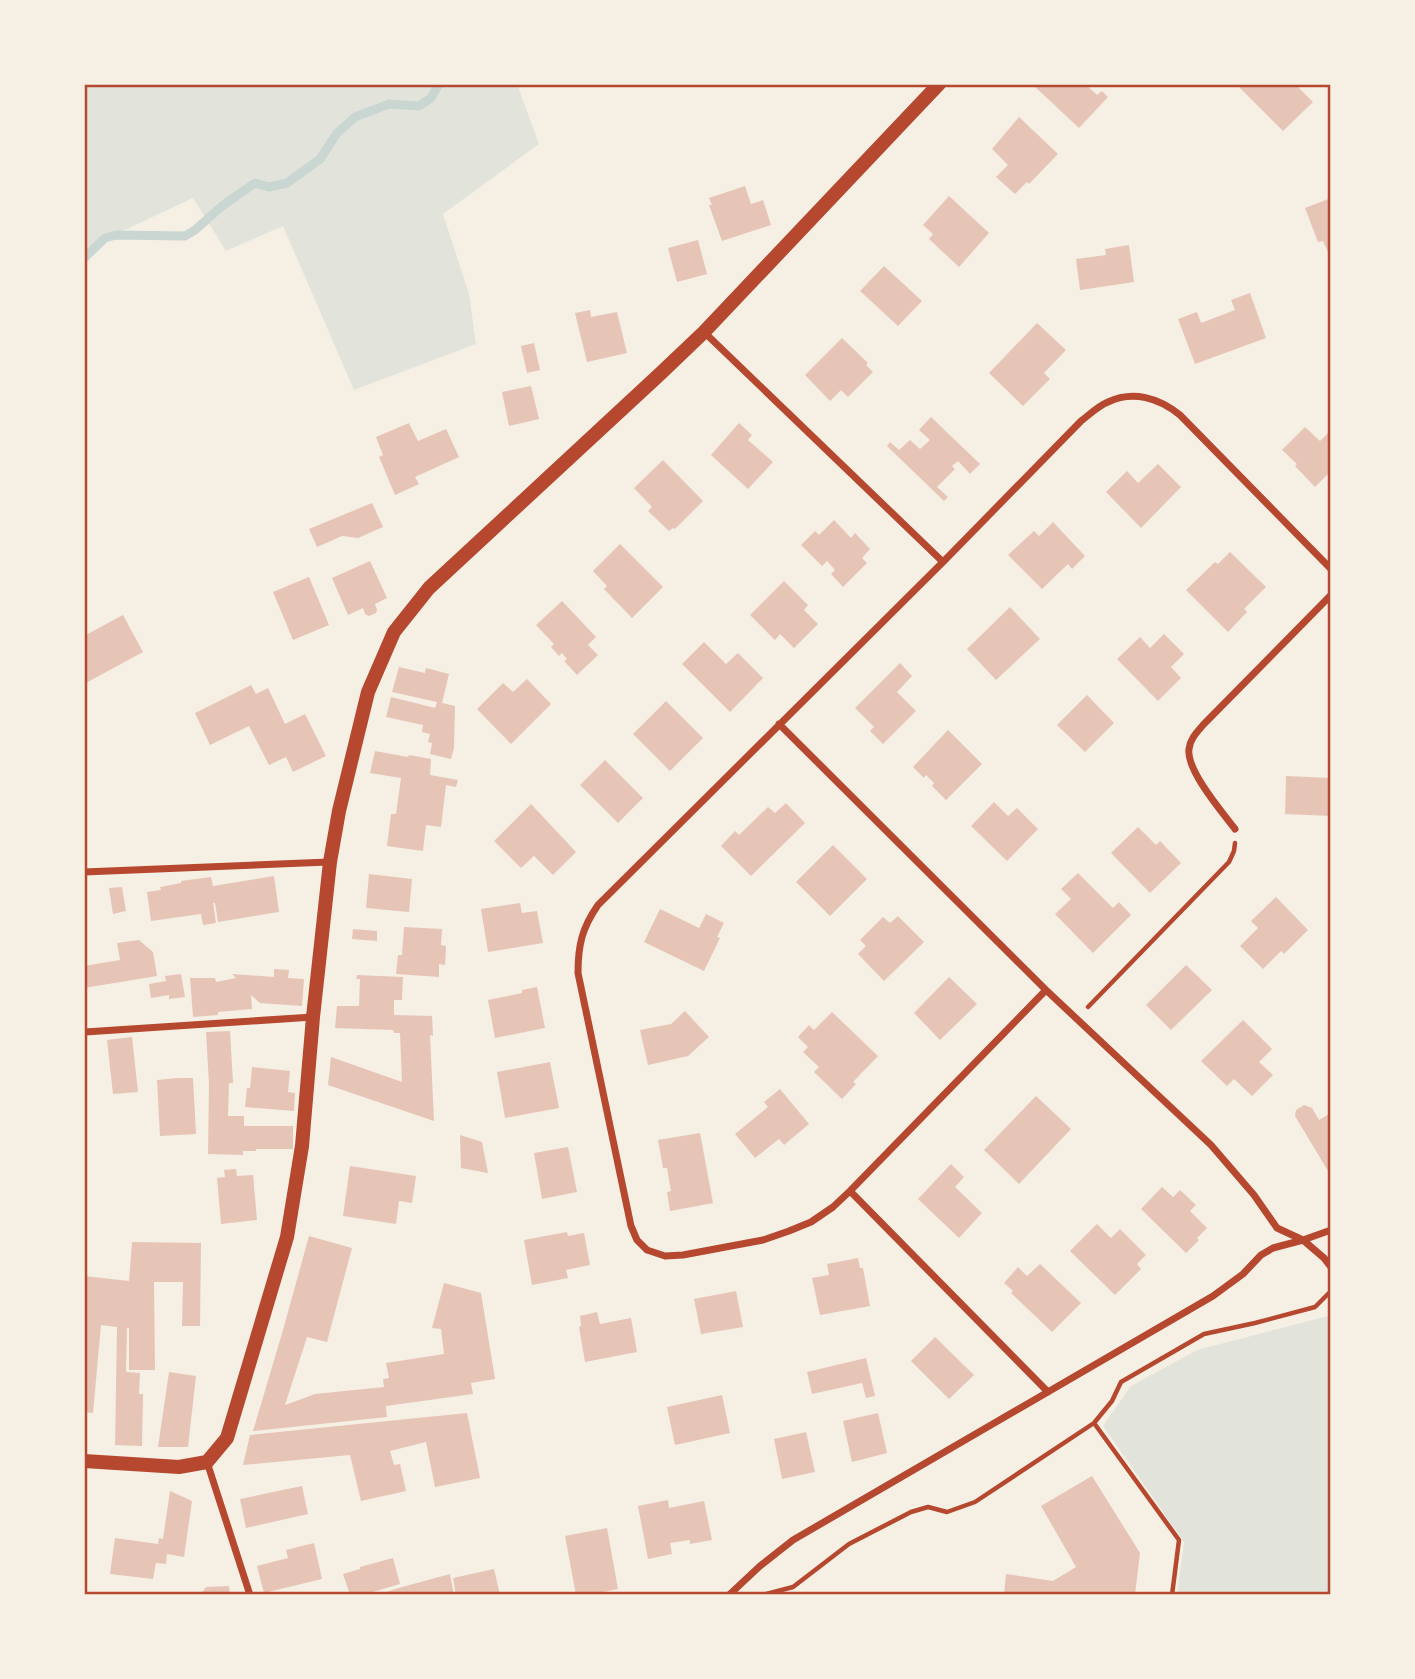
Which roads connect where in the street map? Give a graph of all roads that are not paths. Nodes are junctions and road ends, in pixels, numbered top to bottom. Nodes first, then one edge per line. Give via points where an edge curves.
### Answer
1 (939, 84) edge
2 (704, 332) junction
3 (943, 562) junction
4 (1331, 569) edge
5 (1331, 595) edge
6 (779, 724) junction
7 (1235, 829) road end
8 (330, 862) junction
9 (84, 872) edge
10 (1046, 990) junction
11 (313, 1017) junction
12 (85, 1032) edge
13 (850, 1191) junction
14 (1331, 1230) edge
15 (1303, 1240) junction
16 (1331, 1267) edge
17 (1048, 1392) junction
18 (84, 1461) edge
19 (207, 1462) junction
20 (250, 1595) edge
21 (729, 1595) edge

1 - 2 main road
2 - 3 street
2 - 8 main road via 429,588 394,632 368,692
3 - 4 street via 1081,421 1107,402 1137,396 1167,405 1180,415
3 - 6 street
5 - 7 street via 1192,738 1188,750 1197,777
6 - 10 street
6 - 13 street via 598,905 581,936 578,973 631,1226 647,1250 683,1255 763,1240 811,1222
8 - 9 street
8 - 11 main road
10 - 13 street
10 - 15 street via 1211,1144 1277,1228
11 - 12 street
11 - 19 main road via 302,1146 287,1237 227,1438
13 - 17 street
14 - 15 street
15 - 16 street
15 - 17 street via 1261,1255 1213,1296
17 - 21 street via 793,1541
18 - 19 main road via 179,1467
19 - 20 street

